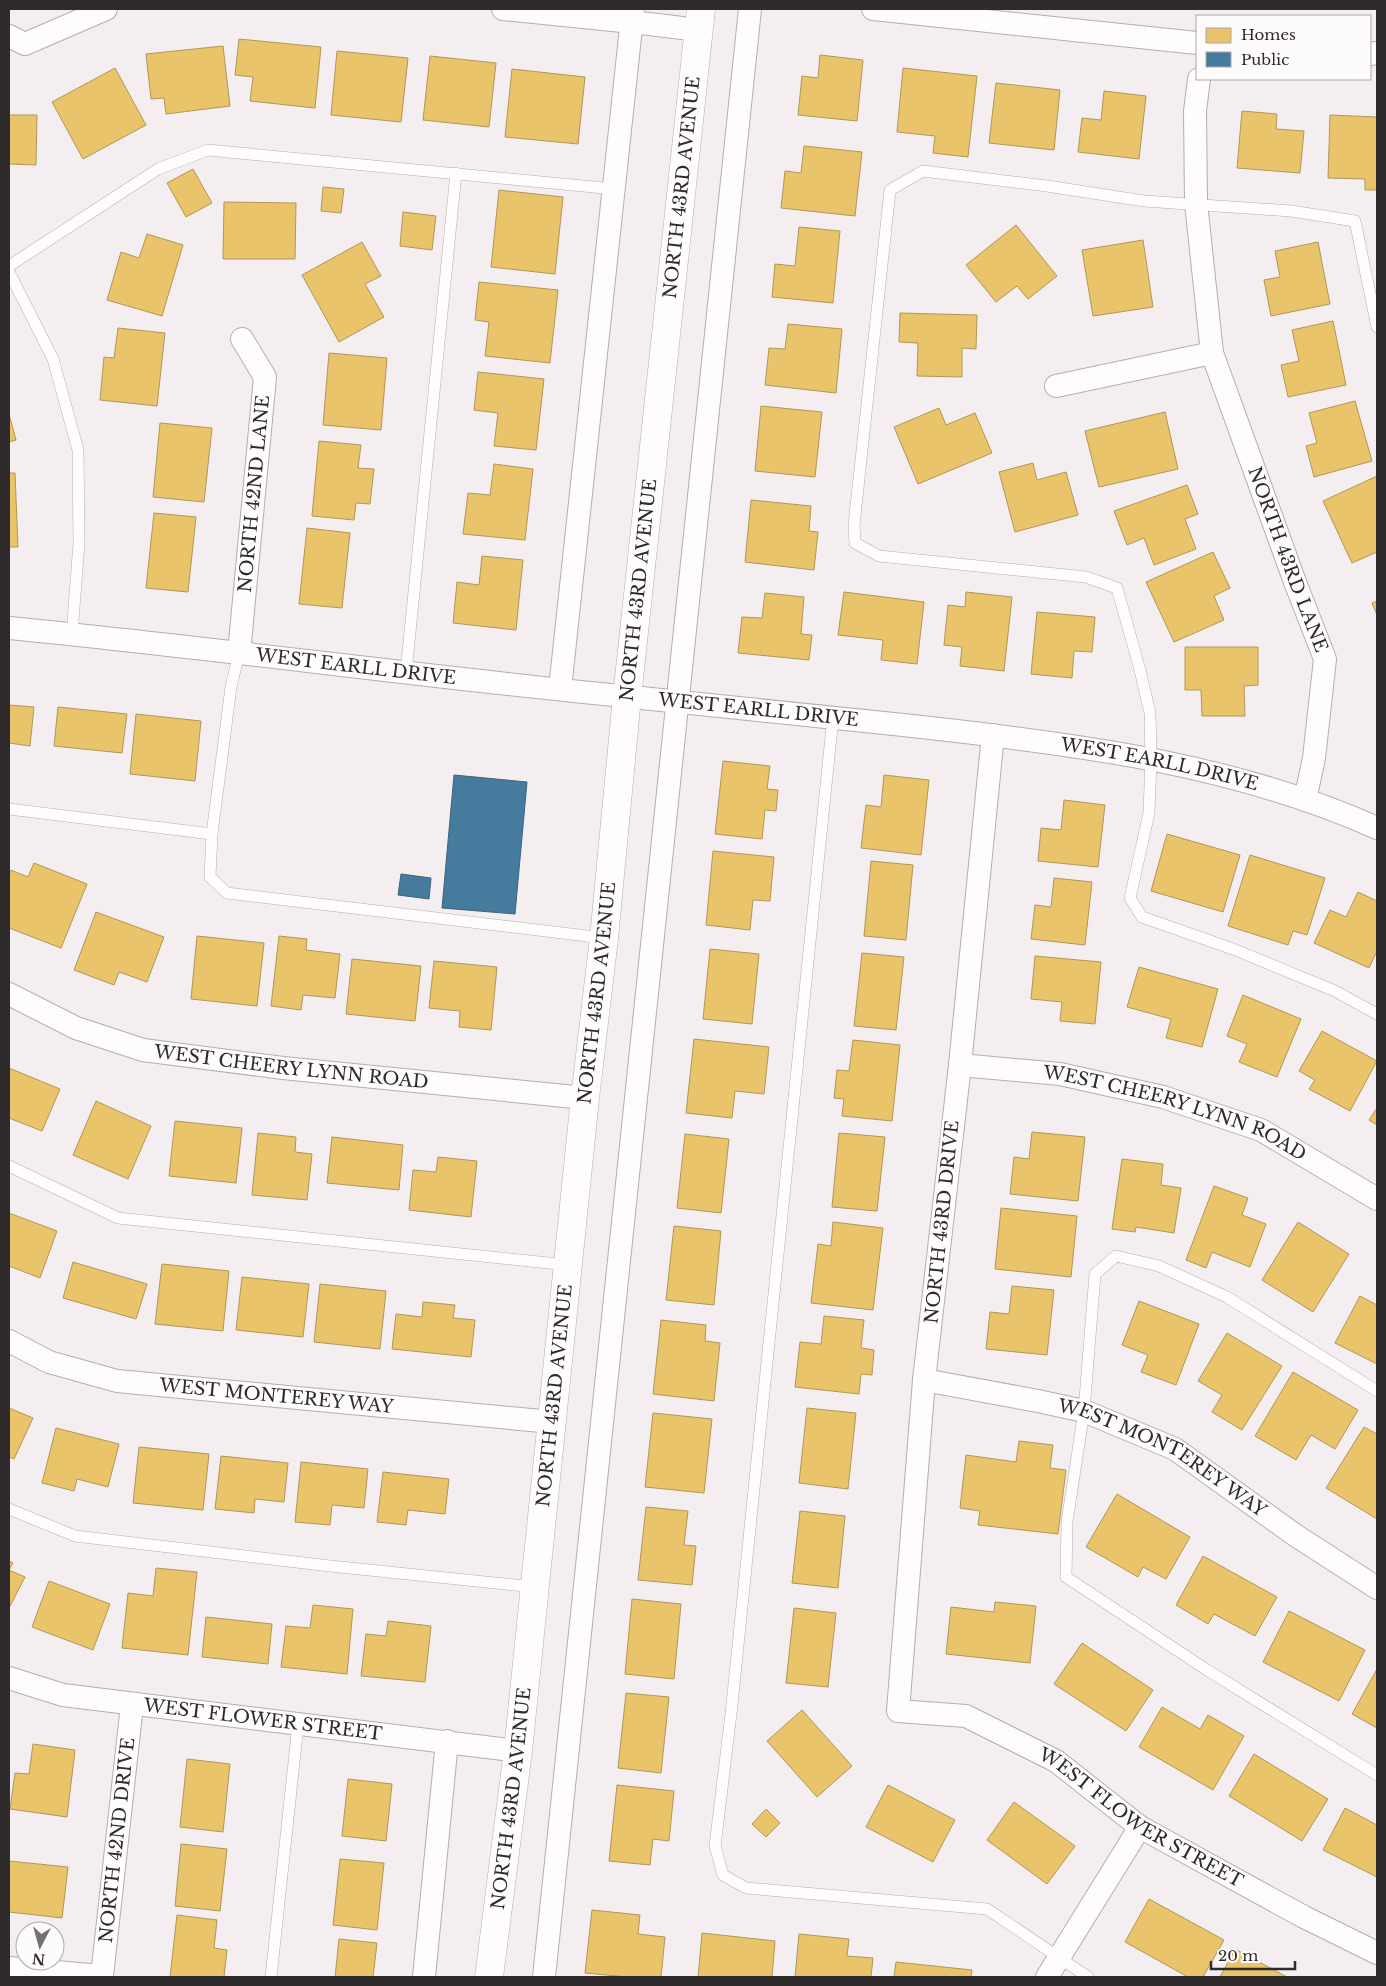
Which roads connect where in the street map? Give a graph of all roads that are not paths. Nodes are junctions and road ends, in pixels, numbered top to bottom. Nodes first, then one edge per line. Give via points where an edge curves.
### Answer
1 (106, 9) edge
2 (503, 9) edge
3 (750, 9) edge
4 (873, 9) edge
5 (632, 15) edge
6 (700, 20) edge
7 (9, 36) edge
8 (1196, 43) edge
9 (1199, 80) edge
10 (456, 173) junction
11 (614, 190) junction
12 (1196, 203) junction
13 (9, 266) edge
14 (9, 272) edge
15 (1377, 327) edge
16 (242, 339) dead end
17 (1212, 353) junction
18 (1056, 386) dead end
19 (9, 628) edge
20 (72, 634) junction
21 (239, 653) junction
22 (406, 672) junction
23 (560, 689) junction
24 (627, 697) junction
25 (678, 701) junction
26 (833, 717) junction
27 (994, 735) junction
28 (1151, 759) junction
29 (1305, 800) junction
30 (9, 809) edge
31 (1377, 828) edge
32 (212, 834) junction
33 (604, 938) junction
34 (9, 994) edge
35 (1377, 1014) edge
36 (960, 1065) junction
37 (585, 1098) junction
38 (9, 1166) edge
39 (1377, 1199) edge
40 (568, 1265) junction
41 (9, 1341) edge
42 (924, 1380) junction
43 (1377, 1391) edge
44 (1084, 1411) junction
45 (552, 1422) junction
46 (9, 1509) edge
47 (535, 1587) junction
48 (1377, 1588) edge
49 (9, 1678) edge
50 (132, 1705) junction
51 (898, 1711) joint
52 (298, 1725) junction
53 (447, 1741) junction
54 (518, 1751) junction
55 (1377, 1775) edge
56 (1140, 1827) junction
57 (1377, 1953) edge
58 (9, 1968) edge
59 (1053, 1968) edge
60 (271, 1977) edge
61 (424, 1977) edge
62 (489, 1977) edge
63 (544, 1977) edge
64 (1088, 1977) edge

1 - 7 street via 25,44
2 - 5 street
3 - 25 street
4 - 8 street
5 - 6 street
5 - 11 street
6 - 24 main road, NORTH 43RD AVENUE
9 - 12 street, NORTH 43RD LANE
10 - 11 lane
10 - 13 lane via 208,150 158,170
10 - 22 lane
11 - 23 street
12 - 15 lane via 1291,211 1355,221
12 - 17 street, NORTH 43RD LANE
12 - 28 lane via 1144,201 923,171 890,190 854,525 855,543 878,556 1086,577 1117,588 1150,713
14 - 20 lane via 53,359 78,450 79,543
16 - 21 street, NORTH 42ND LANE via 264,377
17 - 18 street
17 - 29 street, NORTH 43RD LANE via 1325,659 1314,758
19 - 20 street, WEST EARLL DRIVE
20 - 21 street, WEST EARLL DRIVE
21 - 22 street, WEST EARLL DRIVE
21 - 32 lane via 231,687
22 - 23 street, WEST EARLL DRIVE
23 - 24 street, WEST EARLL DRIVE
24 - 25 street, WEST EARLL DRIVE
24 - 33 main road, NORTH 43RD AVENUE
25 - 26 street, WEST EARLL DRIVE
25 - 63 street
26 - 27 street, WEST EARLL DRIVE
26 - 59 lane via 732,1714 715,1846 723,1875 746,1888 987,1909
27 - 28 street, WEST EARLL DRIVE
27 - 36 street, NORTH 43RD DRIVE
28 - 29 street, WEST EARLL DRIVE via 1229,776
28 - 35 lane via 1149,813 1130,898 1142,917 1241,952 1335,991
29 - 31 street, WEST EARLL DRIVE
30 - 32 lane
32 - 33 lane via 210,877 227,893
33 - 37 main road, NORTH 43RD AVENUE
34 - 37 street, WEST CHEERY LYNN ROAD via 76,1028 143,1050 283,1068
36 - 39 street, WEST CHEERY LYNN ROAD via 1060,1074 1163,1097 1261,1130
36 - 42 street, NORTH 43RD DRIVE
37 - 40 main road, NORTH 43RD AVENUE
38 - 40 lane via 118,1218
40 - 45 main road, NORTH 43RD AVENUE
41 - 45 street, WEST MONTEREY WAY via 50,1362 117,1382
42 - 44 street, WEST MONTEREY WAY
42 - 51 street, NORTH 43RD DRIVE
43 - 44 lane via 1227,1297 1159,1266 1116,1256 1095,1274
44 - 48 street, WEST MONTEREY WAY via 1174,1449 1295,1535
44 - 55 lane via 1068,1522 1066,1577 1207,1670
45 - 47 main road, NORTH 43RD AVENUE
46 - 47 lane via 74,1536
47 - 54 main road, NORTH 43RD AVENUE
49 - 50 street, WEST FLOWER STREET via 63,1696
50 - 52 street, WEST FLOWER STREET
50 - 58 street, NORTH 42ND DRIVE via 102,1976
51 - 56 street, WEST FLOWER STREET via 966,1716 1056,1761
52 - 53 street, WEST FLOWER STREET
52 - 60 lane
53 - 54 street, WEST FLOWER STREET
53 - 61 street
54 - 62 main road, NORTH 43RD AVENUE
56 - 57 street, WEST FLOWER STREET
56 - 59 street
59 - 64 lane

